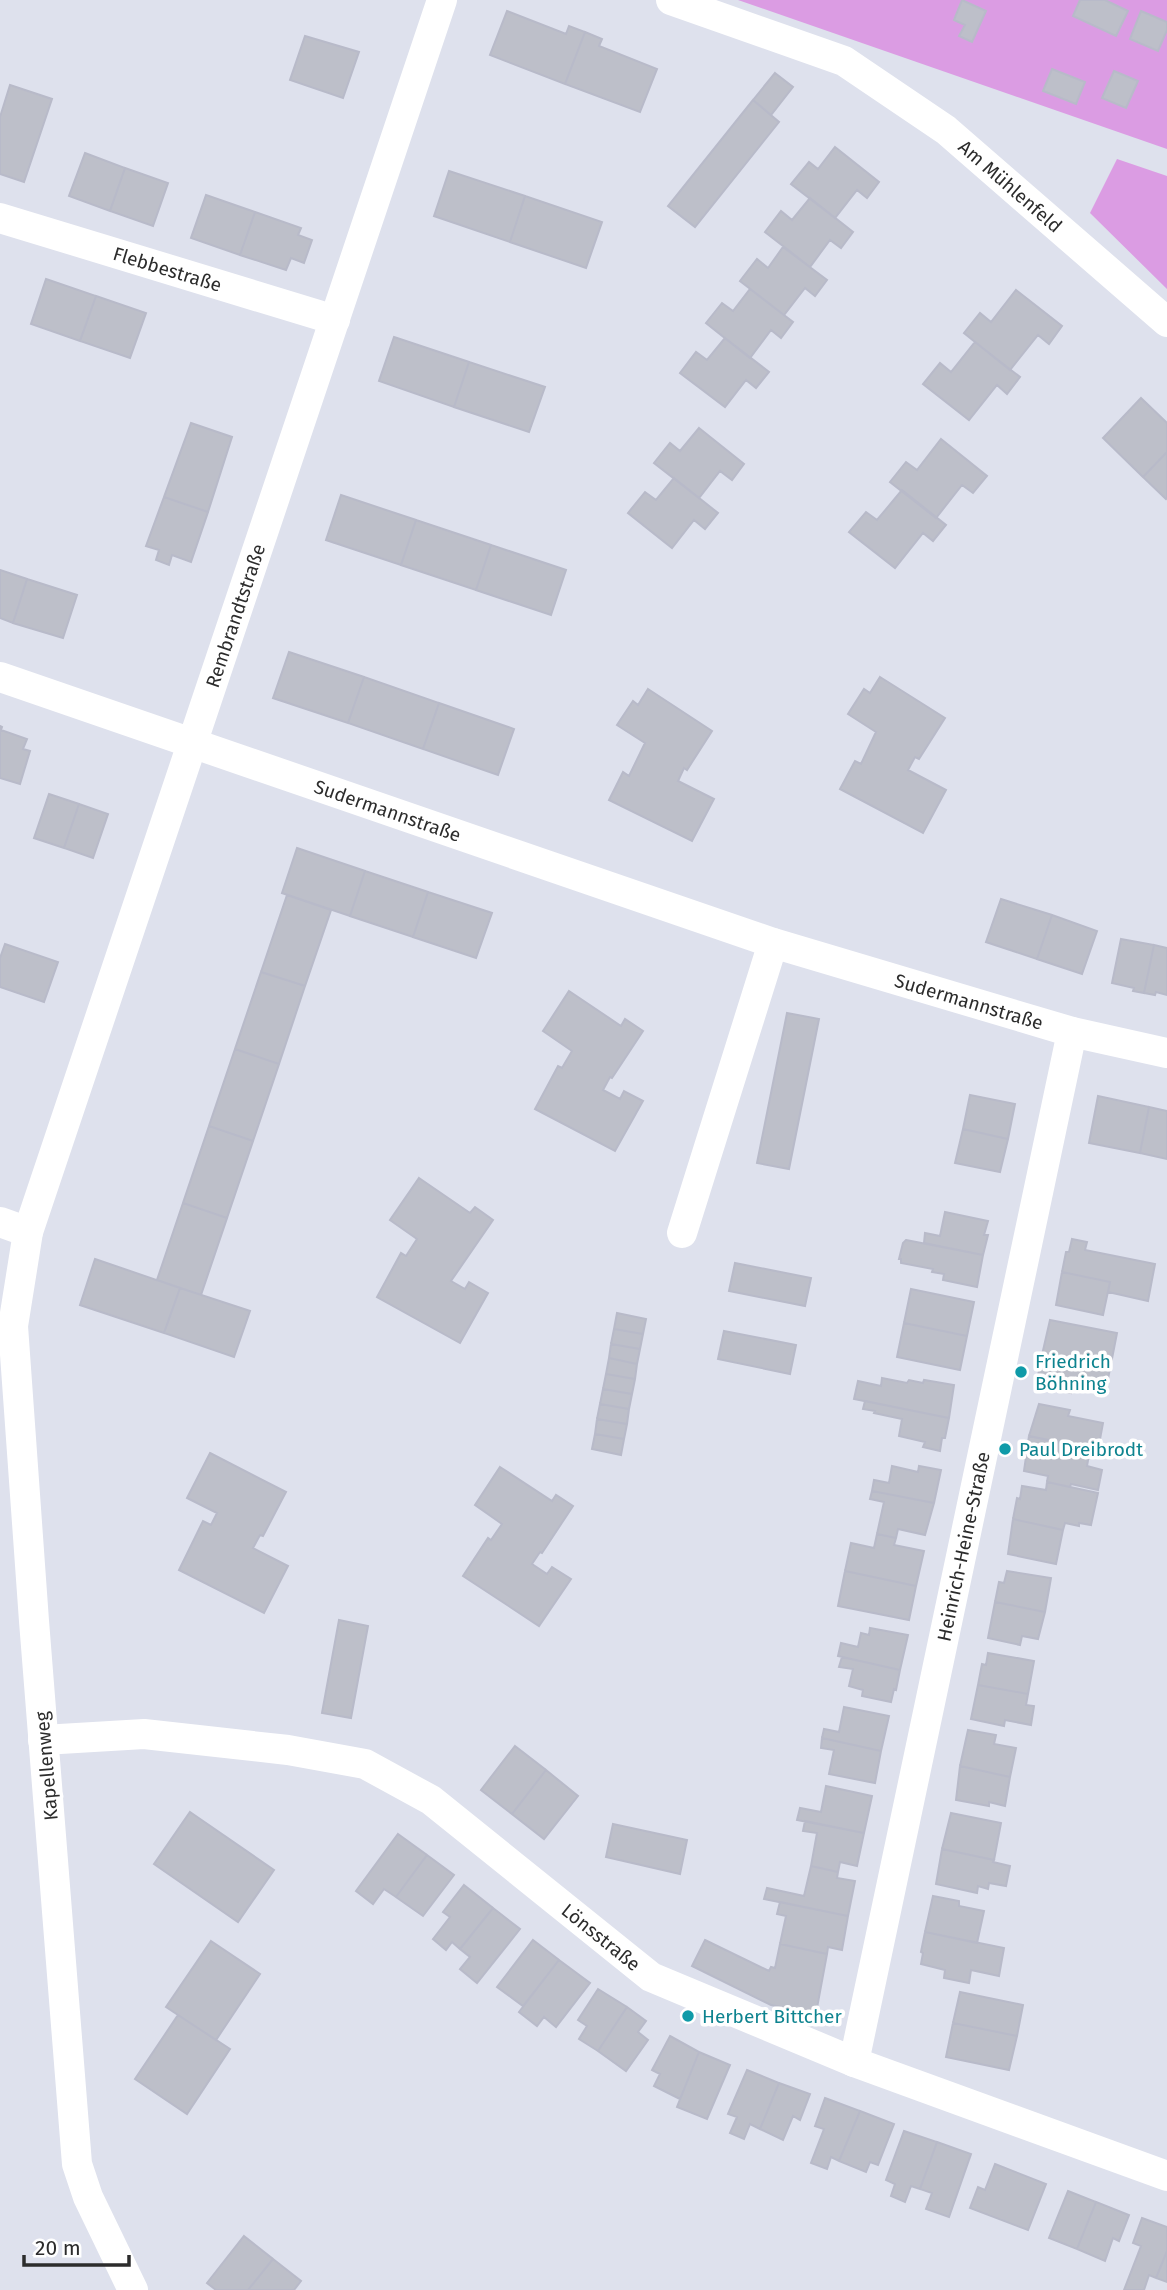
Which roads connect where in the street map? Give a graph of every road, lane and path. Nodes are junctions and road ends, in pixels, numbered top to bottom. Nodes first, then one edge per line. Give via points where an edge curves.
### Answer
1 (442, 0) edge
2 (671, 0) edge
3 (0, 218) edge
4 (335, 320) junction
5 (1167, 322) edge
6 (0, 677) edge
7 (194, 744) junction
8 (773, 943) junction
9 (1072, 1032) junction
10 (1167, 1053) edge
11 (0, 1222) edge
12 (28, 1231) junction
13 (682, 1233) dead end
14 (44, 1740) junction
15 (854, 2062) junction
16 (1167, 2176) edge
17 (133, 2290) edge

1 - 4 street, Rembrandtstraße
2 - 5 street, Am Mühlenfeld via 844,61 946,130
3 - 4 street, Flebbestraße
4 - 7 street, Rembrandtstraße
6 - 7 street, Sudermannstraße
7 - 8 street, Sudermannstraße
7 - 12 street, Rembrandtstraße
8 - 9 street, Sudermannstraße
8 - 13 street
9 - 10 street, Sudermannstraße
9 - 15 street, Heinrich-Heine-Straße
11 - 12 street
12 - 14 street, Kapellenweg via 13,1326
14 - 15 street, Lönsstraße via 144,1734 288,1750 365,1764 431,1800 651,1977
14 - 17 street, Kapellenweg via 77,2164
15 - 16 street, Lönsstraße

